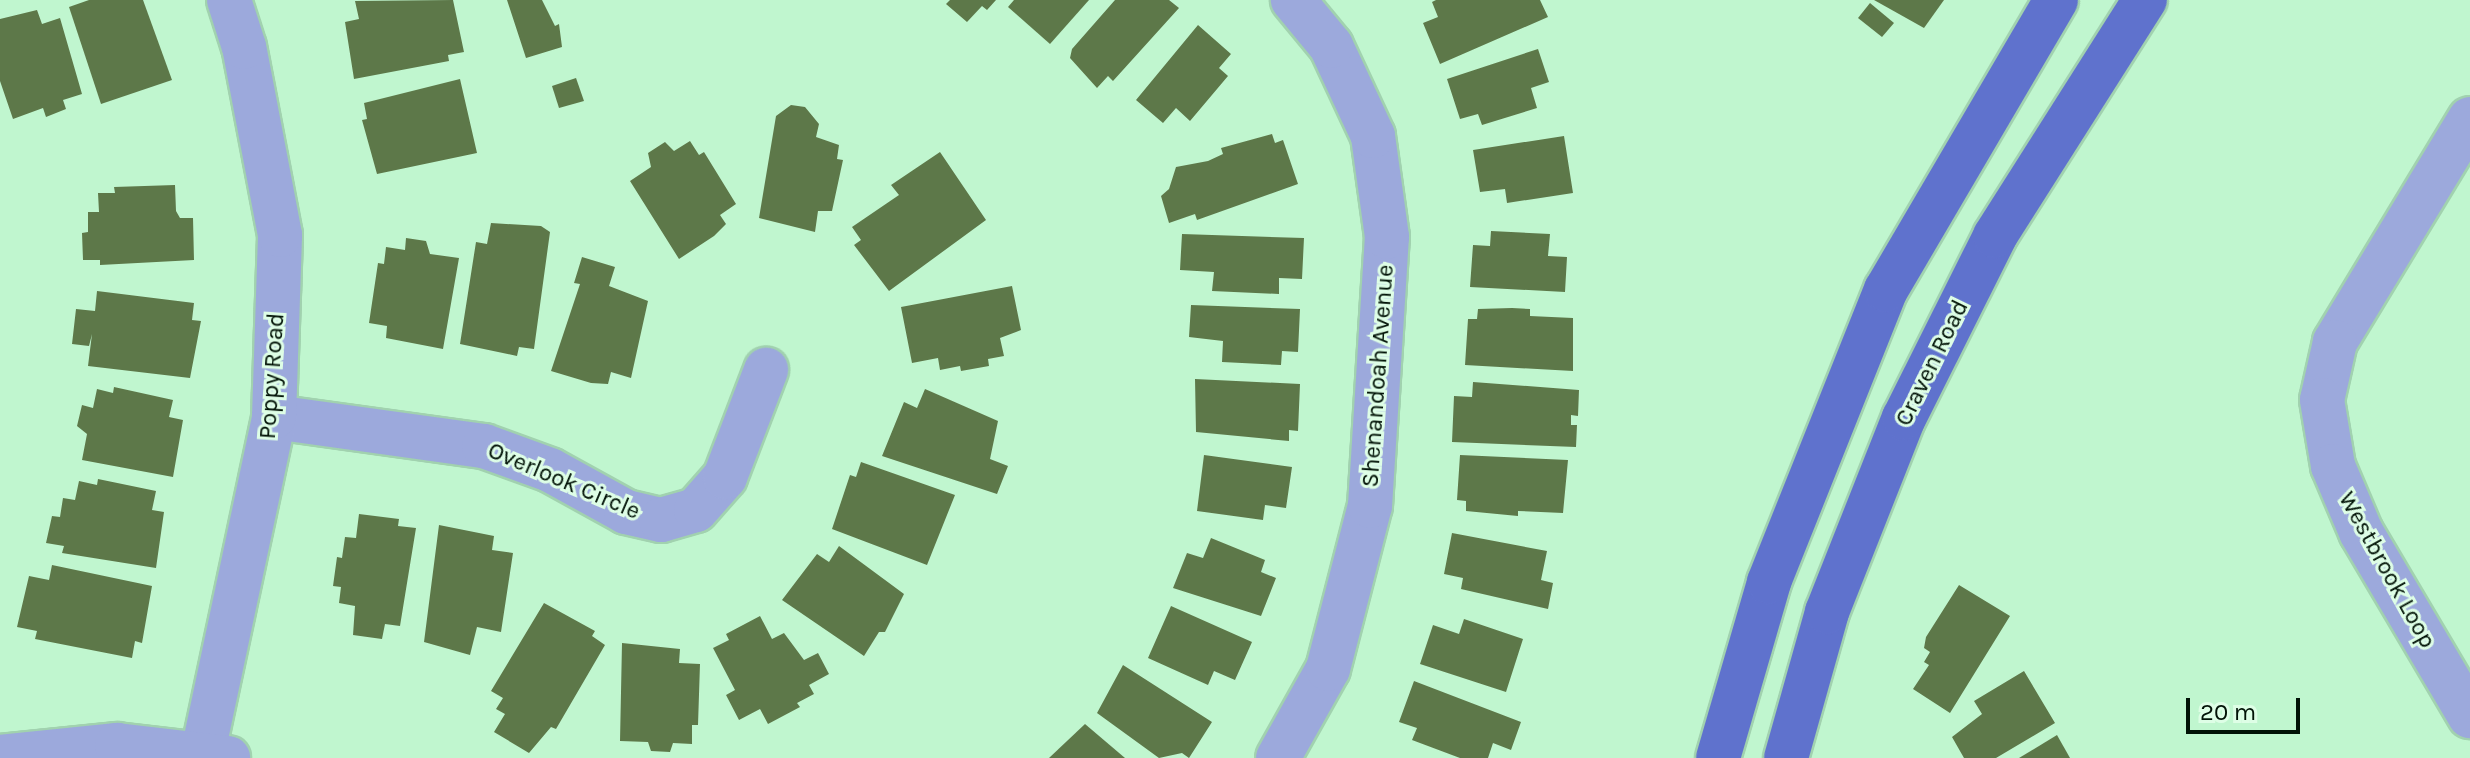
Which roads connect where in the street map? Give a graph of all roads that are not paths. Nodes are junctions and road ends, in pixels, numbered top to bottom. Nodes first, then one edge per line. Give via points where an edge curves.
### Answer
1 (229, 0) edge
2 (1293, 0) edge
3 (2056, 0) edge
4 (2145, 0) edge
5 (2470, 119) edge
6 (766, 370) dead end
7 (274, 417) junction
8 (2470, 716) edge
9 (216, 755) edge
10 (0, 757) edge
11 (1278, 758) edge
12 (1718, 758) edge
13 (1786, 758) edge

1 - 7 street, Poppy Road via 244,47 280,235
2 - 11 street, Shenandoah Avenue via 1331,46 1373,136 1387,237 1370,506 1328,669
3 - 12 main road via 1886,290 1769,582
4 - 13 main road, Craven Road via 1995,236 1904,418 1827,612
5 - 8 street, Westbrook Loop via 2335,342 2322,400 2333,466 2361,532
6 - 7 street, Overlook Circle via 725,477 696,510 661,520 626,512 550,470 484,446
7 - 9 street, Poppy Road
9 - 10 street via 117,745

